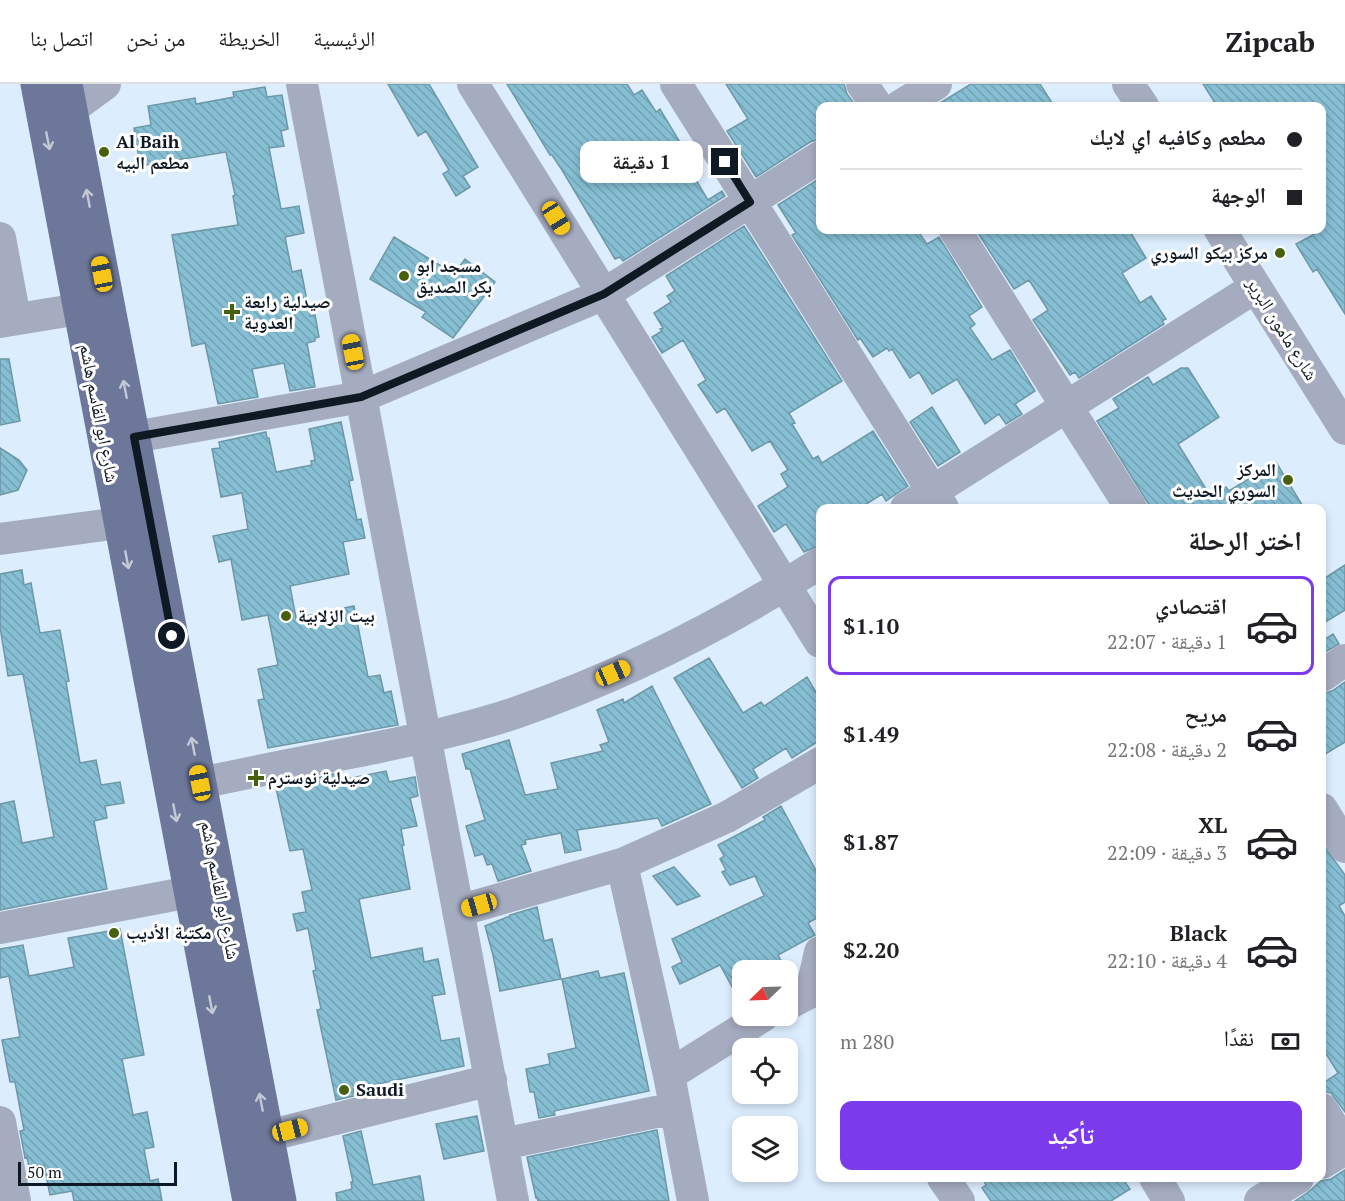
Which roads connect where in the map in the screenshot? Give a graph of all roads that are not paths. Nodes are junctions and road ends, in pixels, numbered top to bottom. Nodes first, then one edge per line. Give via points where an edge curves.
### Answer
1 (37, 84) edge
2 (105, 84) edge
3 (302, 84) edge
4 (473, 84) edge
5 (676, 84) edge
6 (862, 84) edge
7 (936, 84) edge
8 (1128, 84) edge
9 (69, 97) edge
10 (874, 102) edge
11 (907, 102) edge
12 (1140, 102) edge
13 (816, 160) edge
14 (750, 202) junction
15 (958, 234) edge
16 (1223, 234) edge
17 (0, 238) edge
18 (1256, 287) junction
19 (604, 294) junction
20 (79, 309) junction
21 (7, 320) edge
22 (1312, 376) junction
23 (1345, 388) edge
24 (361, 397) junction
25 (1067, 407) junction
26 (1345, 429) edge
27 (134, 437) junction
28 (938, 500) edge
29 (922, 504) edge
30 (1128, 504) edge
31 (120, 523) junction
32 (0, 539) edge
33 (816, 566) edge
34 (785, 585) junction
35 (816, 635) edge
36 (1345, 660) edge
37 (1326, 672) edge
38 (426, 738) junction
39 (816, 765) edge
40 (200, 783) junction
41 (1326, 816) edge
42 (1345, 847) edge
43 (622, 864) junction
44 (190, 892) junction
45 (459, 911) junction
46 (0, 928) edge
47 (816, 966) edge
48 (806, 1001) edge
49 (747, 1026) edge
50 (669, 1075) junction
51 (490, 1080) junction
52 (675, 1108) junction
53 (1326, 1116) edge
54 (0, 1122) edge
55 (267, 1136) junction
56 (502, 1144) junction
57 (1345, 1147) edge
58 (1326, 1160) edge
59 (946, 1182) edge
60 (1291, 1182) edge
61 (15, 1201) edge
62 (249, 1201) edge
63 (280, 1201) edge
64 (513, 1201) edge
65 (693, 1201) edge
66 (959, 1201) edge
67 (1260, 1201) edge

1 -> 20 main road, شارع ابو القاسم هاشم
2 - 9 street
3 - 24 street
4 - 19 street
5 - 14 street
6 - 10 street
7 - 11 street
8 - 12 street
27 -> 9 main road, شارع ابو القاسم هاشم
13 - 14 street
14 - 19 street
14 - 28 street
15 - 25 street
16 - 18 street, شارع مامون البرير
17 - 21 street
18 - 22 street, شارع مامون البرير
18 - 25 street
19 - 24 street
19 - 34 street
20 - 21 street
20 - 31 main road, شارع ابو القاسم هاشم
22 - 23 street
22 - 26 street, شارع مامون البرير
24 - 27 street
24 - 38 street
25 - 28 street
25 - 30 street
40 -> 27 main road, شارع ابو القاسم هاشم
28 - 29 street
31 - 32 street
31 -> 44 main road, شارع ابو القاسم هاشم
33 - 34 street
34 - 35 street
34 - 38 street via 687,640 595,681 514,713
36 - 37 street
38 - 40 street
38 - 45 street
39 - 43 street via 727,817
55 -> 40 main road, شارع ابو القاسم هاشم
41 - 42 street
43 - 45 street
43 - 50 street
44 - 46 street
44 -> 62 main road, شارع ابو القاسم هاشم
45 - 51 street
47 - 48 street
49 - 50 street
50 - 52 street
51 - 55 street
51 - 56 street
52 - 56 street
52 - 65 street
53 - 57 street
54 - 61 street
55 - 63 main road, شارع ابو القاسم هاشم
56 - 64 street
57 - 58 street
59 - 66 street
60 - 67 street

